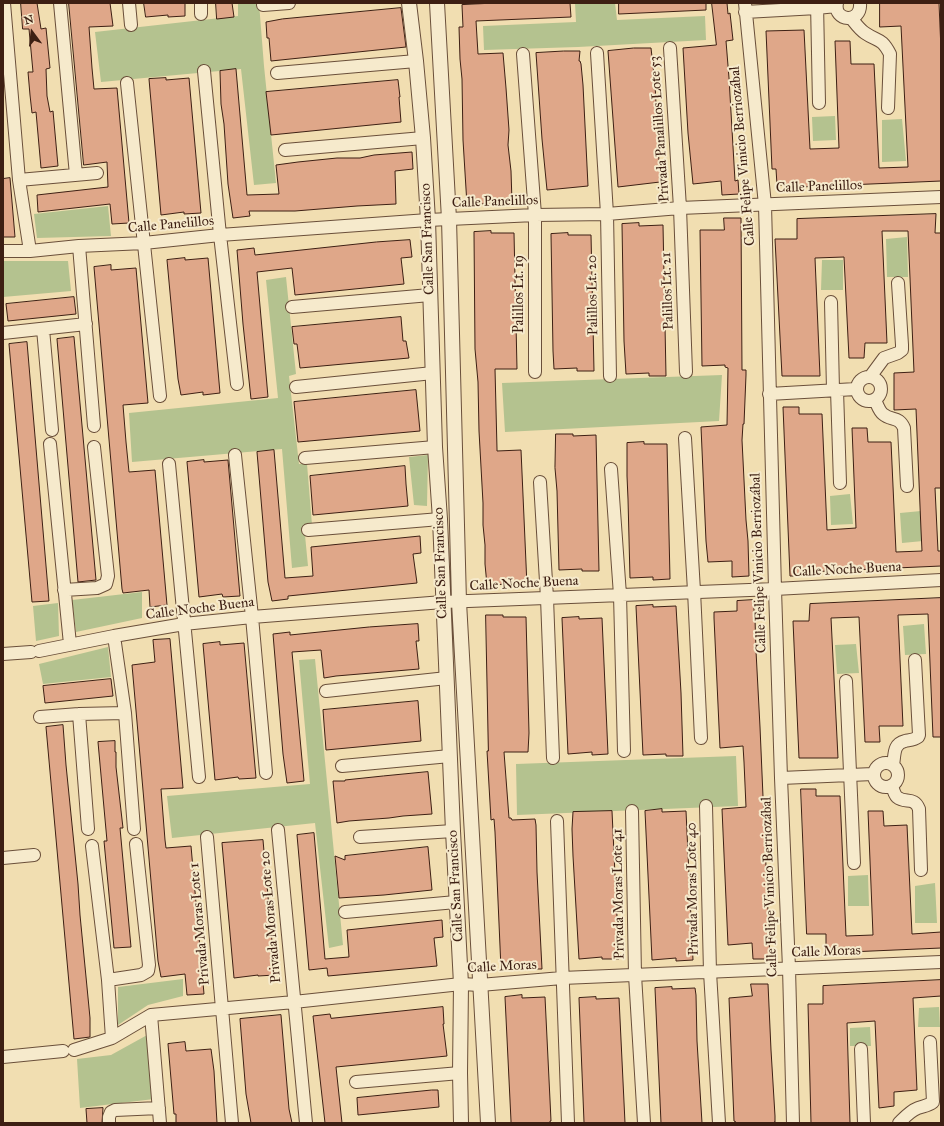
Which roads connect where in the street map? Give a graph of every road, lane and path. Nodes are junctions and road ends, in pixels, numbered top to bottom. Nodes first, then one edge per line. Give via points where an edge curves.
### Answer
1 (4, 3) edge
2 (60, 3) edge
3 (129, 3) edge
4 (288, 3) edge
5 (409, 3) edge
6 (437, 3) edge
7 (860, 3) edge
8 (836, 4) edge
9 (263, 5) dead end
10 (817, 6) edge
11 (745, 8) edge
12 (851, 18) junction
13 (131, 25) dead end
14 (670, 48) dead end
15 (597, 53) dead end
16 (523, 54) dead end
17 (416, 61) junction
18 (204, 71) dead end
19 (277, 73) dead end
20 (128, 83) dead end
21 (819, 103) dead end
22 (888, 108) dead end
23 (423, 138) junction
24 (285, 150) dead end
25 (97, 173) dead end
26 (76, 176) junction
27 (19, 180) junction
28 (941, 197) edge
29 (765, 205) junction
30 (680, 208) junction
31 (607, 214) junction
32 (535, 215) junction
33 (449, 219) junction
34 (428, 220) junction
35 (220, 235) junction
36 (144, 243) junction
37 (79, 246) junction
38 (3, 251) edge
39 (30, 251) junction
40 (898, 283) dead end
41 (430, 295) junction
42 (831, 302) dead end
43 (292, 307) dead end
44 (86, 324) junction
45 (42, 329) junction
46 (3, 333) edge
47 (535, 372) dead end
48 (686, 372) dead end
49 (433, 373) junction
50 (610, 376) dead end
51 (870, 377) junction
52 (237, 384) dead end
53 (296, 387) dead end
54 (856, 389) junction
55 (835, 390) junction
56 (769, 394) junction
57 (160, 396) dead end
58 (875, 400) junction
59 (94, 426) dead end
60 (52, 430) dead end
61 (685, 438) dead end
62 (50, 444) dead end
63 (94, 447) dead end
64 (435, 447) junction
65 (235, 454) dead end
66 (305, 458) dead end
67 (169, 464) dead end
68 (611, 469) dead end
69 (540, 482) dead end
70 (840, 483) dead end
71 (907, 486) dead end
72 (440, 519) junction
73 (308, 530) dead end
74 (941, 580) edge
75 (775, 589) junction
76 (64, 590) junction
77 (694, 591) junction
78 (620, 595) junction
79 (547, 598) junction
80 (443, 602) junction
81 (459, 602) junction
82 (252, 617) junction
83 (184, 624) junction
84 (114, 636) junction
85 (70, 644) junction
86 (3, 654) edge
87 (915, 660) dead end
88 (447, 678) junction
89 (846, 681) dead end
90 (326, 691) dead end
91 (125, 713) junction
92 (79, 714) junction
93 (40, 717) dead end
94 (701, 738) dead end
95 (624, 751) dead end
96 (450, 756) junction
97 (553, 758) dead end
98 (893, 765) junction
99 (342, 766) dead end
100 (266, 773) dead end
101 (873, 774) junction
102 (851, 776) junction
103 (198, 777) dead end
104 (781, 778) junction
105 (892, 785) junction
106 (706, 806) dead end
107 (632, 812) dead end
108 (557, 821) dead end
109 (88, 828) dead end
110 (134, 829) dead end
111 (278, 830) dead end
112 (453, 830) junction
113 (207, 837) dead end
114 (360, 837) dead end
115 (136, 844) dead end
116 (92, 846) dead end
117 (34, 855) dead end
118 (3, 858) edge
119 (854, 863) dead end
120 (921, 870) dead end
121 (456, 902) junction
122 (345, 912) dead end
123 (941, 962) edge
124 (789, 968) junction
125 (710, 972) junction
126 (636, 975) junction
127 (562, 978) junction
128 (108, 980) junction
129 (461, 984) junction
130 (480, 985) junction
131 (294, 1002) junction
132 (223, 1008) junction
133 (151, 1014) junction
134 (112, 1038) junction
135 (930, 1042) dead end
136 (861, 1049) dead end
137 (3, 1057) edge
138 (460, 1073) junction
139 (356, 1082) dead end
140 (159, 1108) junction
141 (109, 1123) edge
142 (160, 1123) edge
143 (232, 1123) edge
144 (306, 1123) edge
145 (461, 1123) edge
146 (488, 1123) edge
147 (568, 1123) edge
148 (644, 1123) edge
149 (719, 1123) edge
150 (792, 1123) edge
151 (864, 1123) edge
152 (899, 1123) edge

1 - 27 street
2 - 26 street
3 - 13 street
4 - 9 street
5 - 17 street, Calle San Francisco
6 - 33 street, Calle San Francisco
7 - 12 street via 859,13
8 - 10 street
8 - 12 street via 840,16
10 - 11 street
10 - 21 street
11 - 29 street, Calle Felipe Vinicio Berriozábal
12 - 22 street via 864,33 881,40 890,54
14 - 30 street, Privada Panalillos Lote 53
15 - 31 street, Palillos Lt. 20
16 - 32 street, Palillos Lt. 19
17 - 19 street
17 - 23 street, Calle San Francisco
18 - 35 street
20 - 36 street
23 - 24 street
23 - 34 street, Calle San Francisco
25 - 26 street
26 - 27 street
27 - 39 street
28 - 29 street, Calle Panelillos
29 - 30 street, Calle Panelillos
29 - 56 street, Calle Felipe Vinicio Berriozábal
30 - 31 street, Calle Panelillos
30 - 48 street, Palillos Lt. 21
31 - 32 street, Calle Panelillos
31 - 50 street, Palillos Lt. 20
32 - 33 street, Calle Panelillos
32 - 47 street, Palillos Lt. 19
33 - 34 street, Calle Panelillos
33 - 81 street, Calle San Francisco
34 - 35 street, Calle Panelillos
34 - 41 street, Calle San Francisco
35 - 36 street, Calle Panelillos
35 - 52 street
36 - 37 street, Calle Panelillos
36 - 57 street
37 - 39 street, Calle Panelillos
37 - 44 street
38 - 39 street, Calle Panelillos
40 - 51 street via 902,350 884,358
41 - 43 street
41 - 49 street, Calle San Francisco
42 - 55 street
44 - 45 street
44 - 59 street
45 - 46 street
45 - 60 street
49 - 53 street
49 - 64 street, Calle San Francisco
51 - 54 street via 858,382
51 - 58 street via 875,378 881,387 881,392
54 - 55 street
54 - 58 street via 862,400
55 - 56 street
55 - 70 street
56 - 75 street, Calle Felipe Vinicio Berriozábal
58 - 71 street via 883,415 898,420 904,428
61 - 77 street
62 - 76 street
63 - 76 street via 108,576 106,584 97,588
64 - 66 street
64 - 72 street, Calle San Francisco
65 - 82 street
67 - 83 street
68 - 78 street
69 - 79 street
72 - 73 street
72 - 80 street, Calle San Francisco
74 - 75 street, Calle Noche Buena
75 - 77 street, Calle Noche Buena
75 - 104 street, Calle Felipe Vinicio Berriozábal
76 - 85 street
77 - 78 street, Calle Noche Buena
77 - 94 street
78 - 79 street, Calle Noche Buena
78 - 95 street
79 - 81 street, Calle Noche Buena
79 - 97 street
80 - 81 street, Calle Noche Buena
80 - 82 street, Calle Noche Buena
80 - 88 street, Calle San Francisco
81 - 130 street, Calle San Francisco
82 - 83 street, Calle Noche Buena
82 - 100 street
83 - 84 street, Calle Noche Buena
83 - 103 street
84 - 85 street, Calle Noche Buena
84 - 91 street
85 - 86 street, Calle Noche Buena
87 - 98 street via 918,738 898,744
88 - 90 street
88 - 96 street, Calle San Francisco
89 - 102 street
91 - 92 street
91 - 110 street
92 - 93 street
92 - 109 street
96 - 99 street
96 - 112 street, Calle San Francisco
98 - 101 street via 887,762 880,763
98 - 105 street via 898,778
101 - 102 street
101 - 105 street via 879,785
102 - 104 street
102 - 119 street
104 - 124 street, Calle Felipe Vinicio Berriozábal
105 - 120 street via 897,797 913,801 919,808
106 - 125 street, Privada Moras Lote 40
107 - 126 street, Privada Moras Lote 41
108 - 127 street
111 - 131 street, Privada Moras Lote 20
112 - 114 street
112 - 121 street, Calle San Francisco
113 - 132 street, Privada Moras Lote 1
115 - 128 street via 148,971 141,975
116 - 128 street
117 - 118 street
121 - 122 street
121 - 129 street, Calle San Francisco
123 - 124 street, Calle Moras
124 - 125 street, Calle Moras
124 - 150 street, Calle Felipe Vinicio Berriozábal
125 - 126 street, Calle Moras
125 - 149 street, Privada Moras Lote 40
126 - 127 street, Calle Moras
126 - 148 street, Privada Moras Lote 41
127 - 130 street, Calle Moras
127 - 147 street
128 - 134 street
129 - 130 street, Calle Moras
129 - 131 street, Calle Moras
129 - 138 street, Calle San Francisco
130 - 146 street, Calle San Francisco
131 - 132 street, Calle Moras
131 - 144 street, Privada Moras Lote 20
132 - 133 street, Calle Moras
132 - 143 street, Privada Moras Lote 1
133 - 134 street, Calle Moras
133 - 140 street
134 - 137 street, Calle Moras via 69,1050
135 - 152 street via 933,1102 910,1112
136 - 151 street
138 - 139 street
138 - 145 street, Calle San Francisco
140 - 141 street via 115,1110 111,1112
140 - 142 street

